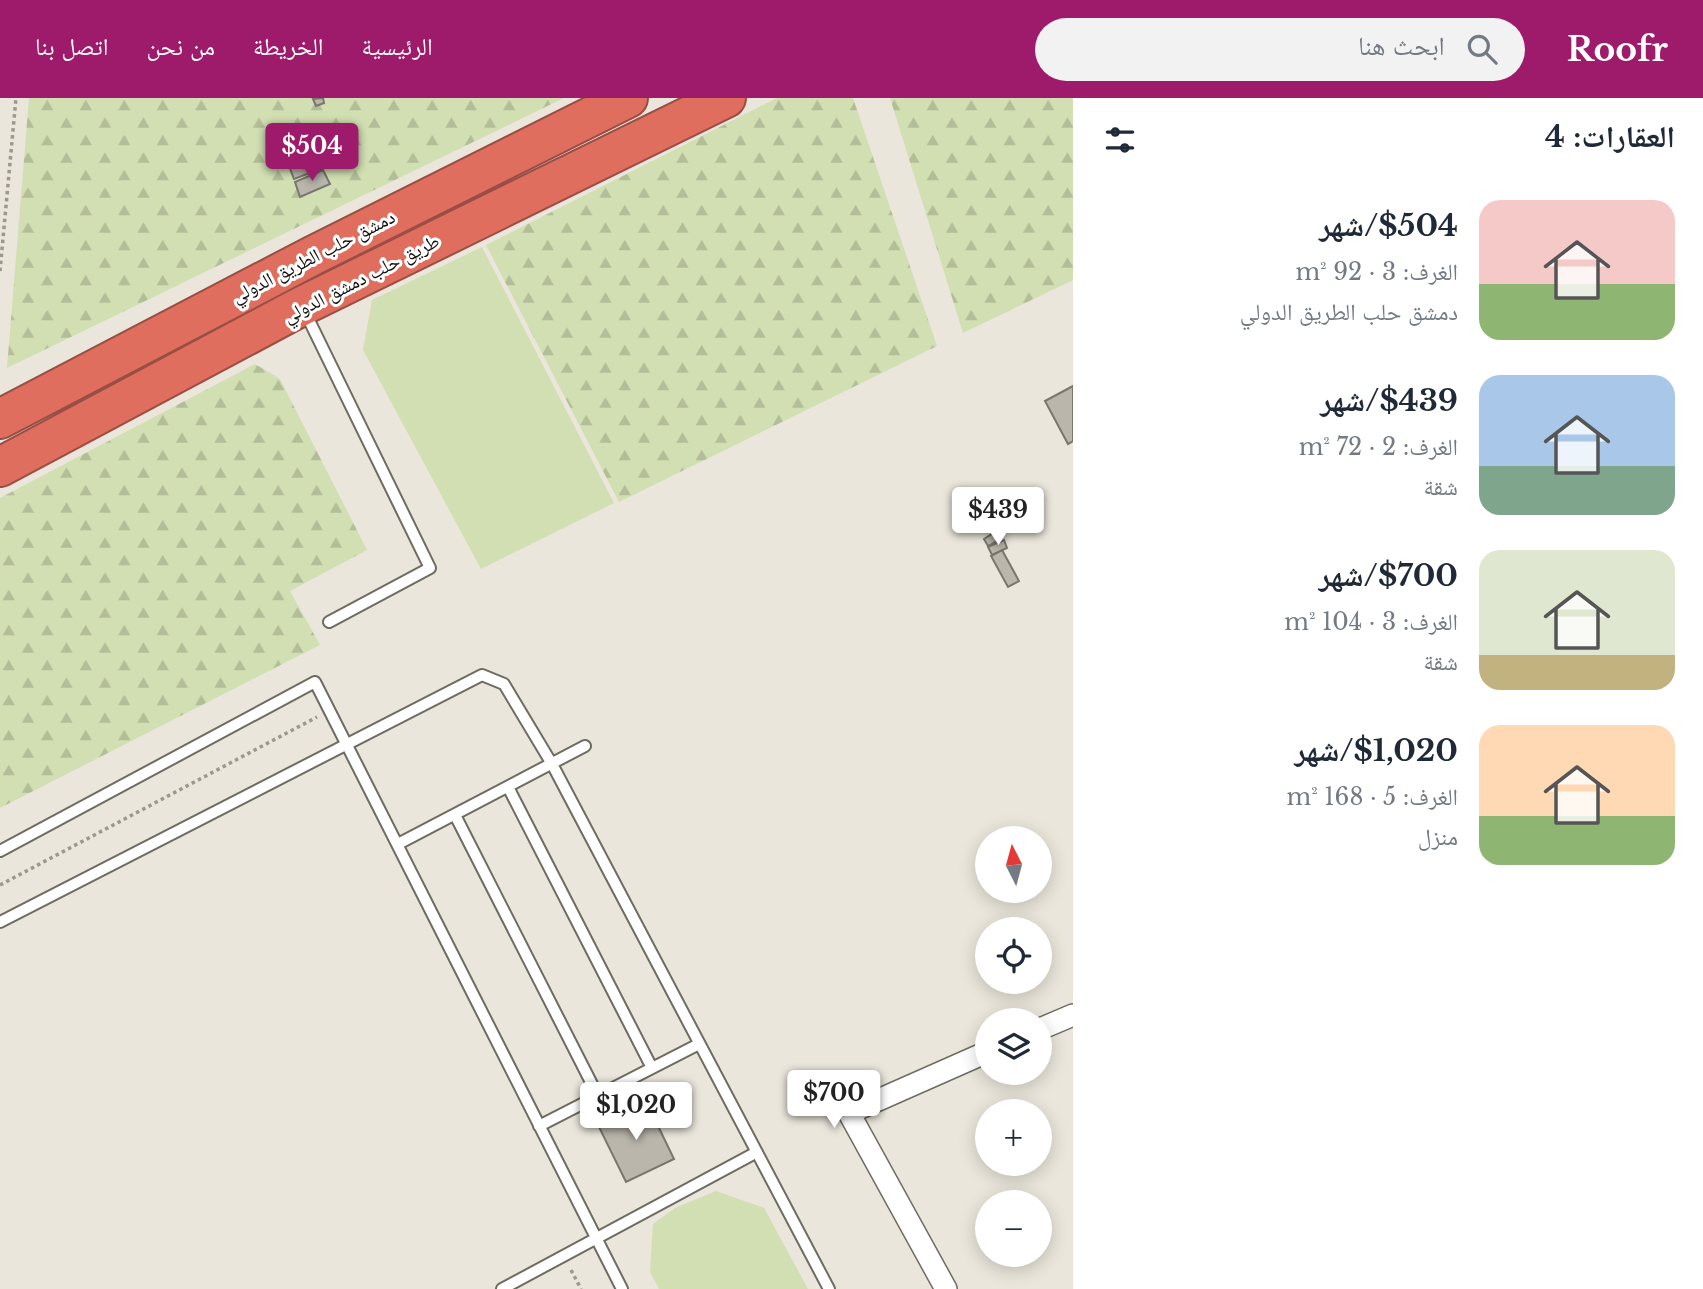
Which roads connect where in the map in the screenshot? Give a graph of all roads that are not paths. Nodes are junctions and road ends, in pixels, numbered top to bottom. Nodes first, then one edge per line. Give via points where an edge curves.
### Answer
1 (628, 98) edge
2 (726, 98) edge
3 (302, 306) junction
4 (0, 419) edge
5 (0, 467) edge
6 (329, 622) dead end
7 (349, 744) junction
8 (585, 746) dead end
9 (552, 764) junction
10 (508, 787) junction
11 (454, 814) junction
12 (398, 844) junction
13 (0, 851) edge
14 (0, 922) edge
15 (1073, 1014) edge
16 (1052, 1024) edge
17 (699, 1044) junction
18 (975, 1057) edge
19 (652, 1068) junction
20 (598, 1096) junction
21 (539, 1126) junction
22 (757, 1152) junction
23 (595, 1239) junction
24 (502, 1289) edge
25 (622, 1289) edge
26 (829, 1289) edge
27 (946, 1289) edge

1 - 4 highway, دمشق حلب الطريق الدولي
2 - 3 highway, طريق حلب دمشق الدولي
3 - 5 highway, طريق حلب دمشق الدولي
3 - 6 lane via 430,568
7 - 9 lane via 482,675 505,684
7 - 12 lane
7 - 13 lane via 315,682
7 - 14 lane
8 - 9 lane
9 - 10 lane
9 - 17 lane
10 - 11 lane
10 - 19 lane
11 - 12 lane
11 - 20 lane
12 - 21 lane
15 - 16 street
17 - 19 lane
17 - 22 lane
18 - 27 street via 849,1112
19 - 20 lane
20 - 21 lane
21 - 23 lane
22 - 23 lane
22 - 26 lane
23 - 24 lane
23 - 25 lane

